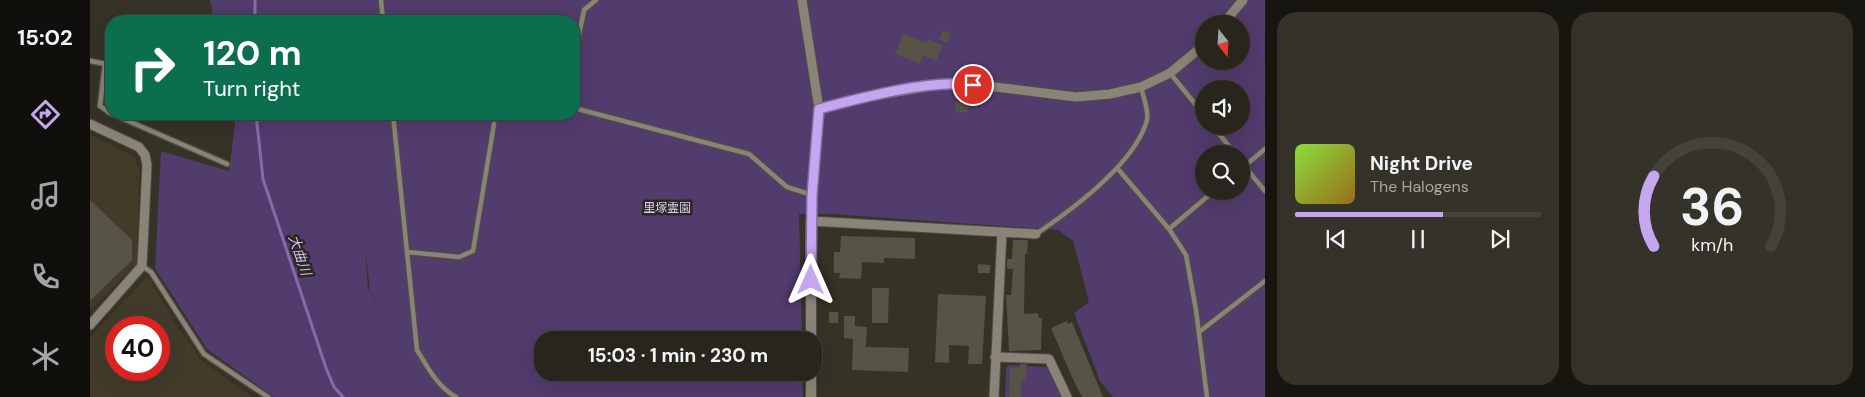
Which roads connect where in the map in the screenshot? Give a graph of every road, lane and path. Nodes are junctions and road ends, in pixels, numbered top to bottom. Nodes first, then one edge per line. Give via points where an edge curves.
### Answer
1 (381, 0) edge
2 (596, 0) edge
3 (802, 0) edge
4 (1243, 0) edge
5 (383, 15) edge
6 (1230, 15) edge
7 (580, 30) edge
8 (1195, 52) edge
9 (90, 61) edge
10 (105, 64) joint
11 (1170, 73) junction
12 (1141, 86) junction
13 (1195, 104) edge
14 (819, 109) junction
15 (105, 110) edge
16 (580, 110) edge
17 (126, 120) edge
18 (394, 120) edge
19 (90, 124) edge
20 (494, 124) dead end
21 (1220, 135) edge
22 (1228, 145) edge
23 (1265, 149) edge
24 (1250, 159) edge
25 (227, 164) dead end
26 (1118, 169) junction
27 (1250, 174) edge
28 (1265, 191) edge
29 (812, 195) junction
30 (1203, 200) edge
31 (811, 220) junction
32 (1169, 229) junction
33 (1002, 232) junction
34 (1036, 234) joint
35 (407, 252) junction
36 (142, 266) junction
37 (1265, 281) edge
38 (90, 325) edge
39 (811, 331) edge
40 (1199, 332) junction
41 (996, 357) junction
42 (811, 381) edge
43 (268, 397) edge
44 (456, 397) edge
45 (812, 397) edge
46 (994, 397) edge
47 (1067, 397) edge
48 (1207, 397) edge

1 - 5 lane
2 - 7 lane via 584,10
3 - 14 street
4 - 6 street
8 - 11 street
9 - 10 lane
10 - 15 lane via 100,106
11 - 12 street
11 - 13 lane
12 - 14 street via 1076,98 955,82 861,98
12 - 26 lane via 1147,119 1134,148
14 - 29 street
16 - 29 lane via 749,154 787,187
17 - 25 lane
18 - 35 lane
19 - 36 street via 138,147 145,155
20 - 35 lane via 473,251 459,257
21 - 22 lane
23 - 24 lane
26 - 32 lane
26 - 34 lane
27 - 28 lane
29 - 31 street
30 - 32 lane
31 - 33 street
31 - 39 street
32 - 40 lane via 1186,255
33 - 34 street
33 - 41 street
35 - 44 lane via 416,350 432,376 445,391
36 - 38 street
36 - 43 lane via 151,272 204,354
37 - 40 lane
40 - 48 lane
41 - 46 street
41 - 47 street via 1049,359
42 - 45 street

